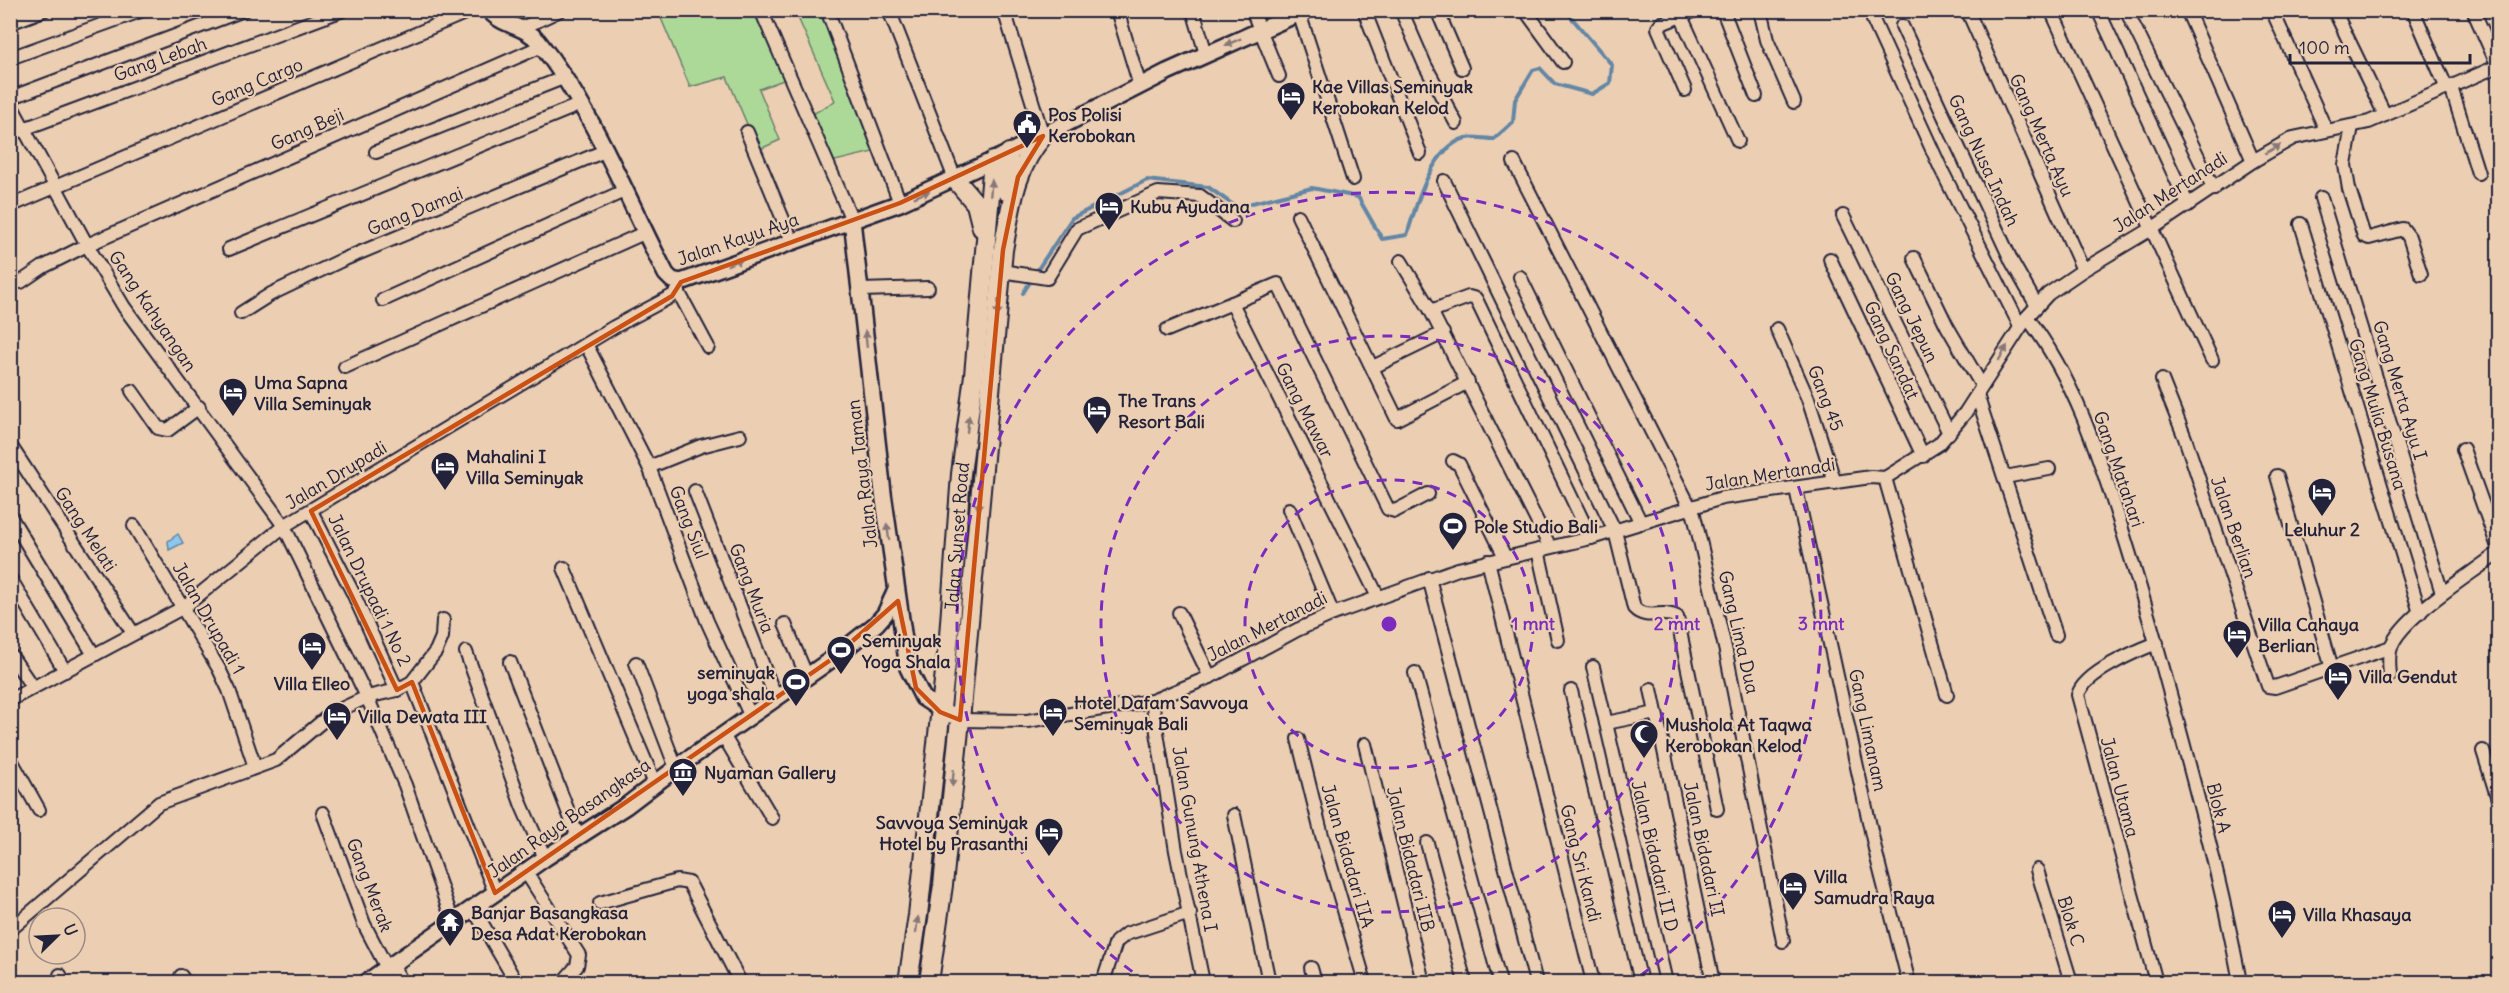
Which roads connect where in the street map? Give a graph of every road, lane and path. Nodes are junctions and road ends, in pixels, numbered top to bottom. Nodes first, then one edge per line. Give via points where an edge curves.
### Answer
1 (44, 10) edge
2 (143, 10) edge
3 (244, 10) edge
4 (343, 10) edge
5 (472, 10) edge
6 (489, 10) edge
7 (560, 10) edge
8 (760, 10) edge
9 (826, 10) edge
10 (889, 10) edge
11 (1004, 10) edge
12 (1117, 10) edge
13 (1193, 10) edge
14 (1252, 10) edge
15 (1364, 10) edge
16 (1401, 10) edge
17 (1437, 10) edge
18 (1525, 10) edge
19 (1696, 10) edge
20 (1727, 10) edge
21 (1760, 10) edge
22 (2050, 10) edge
23 (2098, 10) edge
24 (2126, 10) edge
25 (2187, 10) edge
26 (2272, 10) edge
27 (2334, 10) edge
28 (2413, 10) edge
29 (2473, 10) edge
30 (1303, 12) edge
31 (1969, 14) dead end
32 (1680, 16) junction
33 (1873, 20) dead end
34 (10, 23) edge
35 (1902, 27) dead end
36 (522, 28) junction
37 (1261, 29) junction
38 (542, 46) junction
39 (1206, 54) junction
40 (10, 58) edge
41 (1563, 62) dead end
42 (1462, 68) dead end
43 (2498, 69) edge
44 (1279, 76) dead end
45 (563, 78) junction
46 (1140, 86) junction
47 (2449, 88) junction
48 (1685, 90) dead end
49 (1756, 96) dead end
50 (10, 98) edge
51 (1794, 102) dead end
52 (10, 103) edge
53 (581, 104) junction
54 (2385, 115) junction
55 (1456, 123) dead end
56 (2352, 126) junction
57 (23, 129) junction
58 (2326, 130) junction
59 (747, 132) dead end
60 (10, 134) edge
61 (1043, 136) junction
62 (1738, 141) dead end
63 (607, 150) junction
64 (376, 152) dead end
65 (1420, 153) dead end
66 (1001, 157) junction
67 (2253, 161) junction
68 (1514, 162) dead end
69 (2478, 173) dead end
70 (953, 179) junction
71 (1353, 179) dead end
72 (1444, 181) dead end
73 (56, 186) junction
74 (2214, 189) junction
75 (624, 191) junction
76 (2321, 198) dead end
77 (900, 203) junction
78 (2188, 205) junction
79 (10, 206) edge
80 (1298, 216) dead end
81 (1843, 216) dead end
82 (852, 220) junction
83 (1233, 220) dead end
84 (2301, 224) dead end
85 (2153, 228) junction
86 (645, 233) junction
87 (792, 241) junction
88 (87, 245) junction
89 (229, 249) dead end
90 (1003, 250) junction
91 (985, 257) junction
92 (1914, 258) dead end
93 (1830, 260) dead end
94 (1401, 261) dead end
95 (2083, 270) junction
96 (1001, 271) junction
97 (2421, 274) dead end
98 (1520, 277) dead end
99 (21, 282) dead end
100 (679, 286) junction
101 (928, 288) dead end
102 (861, 290) junction
103 (384, 300) dead end
104 (1232, 303) junction
105 (2037, 306) junction
106 (1431, 311) junction
107 (241, 313) dead end
108 (2023, 321) junction
109 (1777, 328) dead end
110 (1167, 330) dead end
111 (1443, 333) junction
112 (586, 344) junction
113 (708, 347) dead end
114 (2212, 360) dead end
115 (345, 367) dead end
116 (1373, 367) junction
117 (2162, 380) dead end
118 (1468, 382) junction
119 (132, 391) dead end
120 (1979, 391) junction
121 (199, 408) junction
122 (1949, 433) junction
123 (740, 436) dead end
124 (10, 445) edge
125 (2463, 449) dead end
126 (1923, 456) junction
127 (1454, 461) dead end
128 (649, 467) junction
129 (2049, 469) dead end
130 (961, 474) junction
131 (981, 474) junction
132 (2277, 476) dead end
133 (2005, 477) junction
134 (1885, 478) junction
135 (1835, 483) junction
136 (1796, 489) junction
137 (695, 490) dead end
138 (1428, 494) dead end
139 (1690, 507) junction
140 (1289, 509) dead end
141 (311, 511) junction
142 (10, 516) edge
143 (1641, 523) junction
144 (134, 526) dead end
145 (285, 526) junction
146 (1615, 531) junction
147 (1591, 538) junction
148 (1544, 548) junction
149 (2498, 555) edge
150 (1505, 557) junction
151 (1488, 561) junction
152 (564, 568) dead end
153 (10, 578) edge
154 (1429, 578) junction
155 (896, 590) junction
156 (2442, 593) junction
157 (1378, 597) junction
158 (184, 607) junction
159 (1179, 613) dead end
160 (2420, 613) junction
161 (1333, 614) junction
162 (443, 620) dead end
163 (785, 624) dead end
164 (134, 633) junction
165 (2056, 635) dead end
166 (1558, 640) dead end
167 (2157, 643) junction
168 (2391, 646) junction
169 (466, 652) dead end
170 (10, 654) edge
171 (94, 654) junction
172 (510, 662) dead end
173 (636, 663) dead end
174 (2331, 665) junction
175 (1593, 667) dead end
176 (65, 671) junction
177 (1415, 673) dead end
178 (2390, 675) dead end
179 (807, 677) junction
180 (1210, 677) junction
181 (412, 682) junction
182 (33, 688) junction
183 (1651, 688) dead end
184 (397, 690) junction
185 (1571, 691) dead end
186 (1947, 695) dead end
187 (367, 698) junction
188 (776, 699) junction
189 (10, 700) edge
190 (1152, 701) junction
191 (940, 712) junction
192 (1656, 713) junction
193 (750, 717) junction
194 (960, 720) junction
195 (1606, 723) junction
196 (723, 735) junction
197 (1298, 739) dead end
198 (1365, 744) dead end
199 (2483, 751) dead end
200 (10, 758) edge
201 (255, 767) junction
202 (676, 768) junction
203 (656, 784) junction
204 (2499, 799) edge
205 (1717, 809) dead end
206 (39, 810) dead end
207 (322, 813) dead end
208 (1234, 815) dead end
209 (772, 818) dead end
210 (579, 837) junction
211 (1427, 843) dead end
212 (545, 858) junction
213 (2037, 870) dead end
214 (526, 872) junction
215 (495, 893) junction
216 (600, 903) dead end
217 (473, 908) junction
218 (1190, 913) junction
219 (453, 922) junction
220 (10, 930) edge
221 (1784, 941) dead end
222 (389, 967) junction
223 (1311, 968) dead end
224 (1908, 979) dead end
225 (369, 982) edge
226 (402, 982) edge
227 (516, 982) edge
228 (563, 982) edge
229 (740, 982) edge
230 (908, 982) edge
231 (929, 982) edge
232 (1103, 982) edge
233 (1203, 982) edge
234 (1269, 982) edge
235 (1314, 982) edge
236 (1365, 982) edge
237 (1423, 982) edge
238 (1465, 982) edge
239 (1500, 982) edge
240 (1536, 982) edge
241 (1593, 982) edge
242 (1641, 982) edge
243 (1666, 982) edge
244 (1713, 982) edge
245 (2071, 982) edge
246 (2156, 982) edge
247 (2240, 982) edge

1 - 34 street
2 - 40 street
3 - 50 street
4 - 57 street, Gang Lebah
5 - 73 street, Gang Cargo
6 - 36 main road, Jalan Kayu Aya via 506,24
7 - 36 street
8 - 82 street
9 - 77 street
10 - 70 street
11 - 61 street
12 - 46 street
13 - 39 street
14 - 37 street
15 - 65 street
16 - 55 street
17 - 42 street
18 - 41 street
19 - 32 street
20 - 49 street via 1725,16
21 - 51 street via 1767,40
22 - 85 street
23 - 78 street
24 - 74 street
25 - 67 street
26 - 58 street
27 - 54 street
28 - 47 street
29 - 43 street
30 - 37 main road, Jalan Kayu Aya
30 - 71 street
31 - 95 street, Gang Merta Ayu
32 - 48 street via 1658,28
32 - 62 street
33 - 108 street, Gang Matahari via 1941,169
35 - 105 street, Gang Nusa Indah via 2012,262
36 - 38 main road, Jalan Kayu Aya
37 -> 39 main road, Jalan Kayu Aya
37 - 44 street
38 - 45 main road, Jalan Kayu Aya
38 - 88 street, Gang Beji
39 - 46 main road, Jalan Kayu Aya
43 - 47 street, Jalan Mertanadi
45 - 53 main road, Jalan Kayu Aya
45 - 64 street
46 - 61 main road, Jalan Kayu Aya
47 - 54 street, Jalan Mertanadi
47 - 69 street
52 - 57 street, Gang Kahyangan
53 - 63 main road, Jalan Kayu Aya
53 - 89 street
54 - 56 street, Jalan Mertanadi
56 - 58 street, Jalan Mertanadi
56 - 97 street via 2345,165 2364,236 2403,229
57 - 60 street, Gang Lebah
57 - 73 street, Gang Kahyangan
67 -> 58 street, Jalan Mertanadi via 2293,138
59 - 87 street
61 - 66 main road, Jalan Kayu Aya
61 - 90 highway via 1018,177
63 - 75 main road, Jalan Kayu Aya
63 - 107 street, Gang Damai via 340,261
66 - 70 main road, Jalan Kayu Aya
66 - 90 highway
91 -> 66 highway, Jalan Sunset Road
67 - 74 street, Jalan Mertanadi
68 - 139 street, Gang Lima Dua
77 -> 70 main road, Jalan Kayu Aya
70 - 91 highway via 976,204
72 - 146 street
73 - 79 street, Gang Cargo
73 - 88 street, Gang Kahyangan
74 - 78 street, Jalan Mertanadi
75 - 86 main road, Jalan Kayu Aya
75 - 103 street
76 - 156 street, Gang Merta Ayu I
77 - 82 main road, Jalan Kayu Aya
78 - 85 street, Jalan Mertanadi
80 - 116 street
81 - 122 street, Gang Jepun
82 - 87 main road, Jalan Kayu Aya
82 - 102 main road, Jalan Raya Taman
83 - 96 street via 1200,196 1158,193 1077,229 1051,274 1043,279
84 - 160 street, Gang Mulia Busana
85 - 95 street, Jalan Mertanadi
85 - 114 street
86 - 100 main road, Jalan Kayu Aya via 669,278
86 - 115 street
100 -> 87 main road, Jalan Kayu Aya
88 - 99 street, Gang Beji
88 - 121 street, Gang Kahyangan via 124,307
90 - 96 highway, Jalan Sunset Road
130 -> 91 highway, Jalan Sunset Road
92 - 120 street
93 - 126 street, Gang Sandat
94 - 106 street
95 - 105 street, Jalan Mertanadi
96 -> 131 highway, Jalan Sunset Road
98 - 143 street
100 - 112 street, Jalan Drupadi
100 - 113 street
101 - 102 street
155 -> 102 main road, Jalan Raya Taman
104 - 110 street
104 - 138 street via 1273,284 1279,285 1388,509 1395,511
104 - 157 street, Gang Mawar
105 - 108 street, Jalan Mertanadi
106 - 111 street
106 - 147 street via 1469,297 1476,299
120 -> 108 street, Jalan Mertanadi
108 - 167 street, Gang Matahari via 2040,334 2071,389 2102,465
109 - 135 street, Gang 45 via 1808,399
111 - 116 street
111 - 118 street
112 - 128 street, Gang Siul
112 - 141 street, Jalan Drupadi
116 - 118 street via 1397,419
117 - 174 street, Jalan Berlian via 2268,686 2275,687
118 - 148 street
119 - 121 street via 163,430
120 - 122 street, Jalan Mertanadi
120 - 133 street
121 - 145 street, Gang Kahyangan
122 - 126 street, Jalan Mertanadi
123 - 128 street via 701,446
124 - 164 street, Gang Melati
125 - 149 street
126 - 134 street, Jalan Mertanadi
127 - 150 street
128 - 193 street, Gang Siul via 707,621
129 - 133 street
130 - 131 highway
130 - 191 highway, Jalan Sunset Road
131 -> 194 highway, Jalan Sunset Road
132 - 174 street
133 - 165 street
134 - 135 street, Jalan Mertanadi
134 - 186 street
135 - 136 street, Jalan Mertanadi
136 - 139 street, Jalan Mertanadi via 1738,495
136 - 224 street, Gang Limanam via 1877,858
137 - 188 street, Gang Muria
139 - 143 street, Jalan Mertanadi
139 - 221 street, Gang Lima Dua via 1726,652
140 - 161 street
141 - 145 street, Jalan Drupadi
141 - 184 street, Jalan Drupadi 1 No 2
142 - 171 street
143 - 146 street, Jalan Mertanadi
144 - 158 street, Jalan Drupadi 1
145 - 158 street, Jalan Drupadi
145 - 187 street, Gang Kahyangan
146 - 147 street, Jalan Mertanadi
146 - 205 street via 1634,608 1644,615 1677,617
147 - 148 street, Jalan Mertanadi
148 - 150 street, Jalan Mertanadi
148 - 166 street
149 - 156 street
150 - 151 street, Jalan Mertanadi
151 - 154 street, Jalan Mertanadi
151 - 241 street, Gang Sri Kandi
152 - 203 street
153 - 176 street
154 - 157 street, Jalan Mertanadi
154 - 240 street
155 - 179 main road, Jalan Raya Basangkasa via 876,624
155 - 191 main road, Jalan Raya Taman via 908,668 923,698
156 - 160 street
157 - 161 street, Jalan Mertanadi
158 - 164 street, Jalan Drupadi
158 - 201 street, Jalan Drupadi 1 via 229,690
159 - 180 street
160 - 168 street
161 - 180 street, Jalan Mertanadi
162 - 181 street via 436,651
163 - 179 street
164 - 171 street, Jalan Drupadi
167 - 246 street, Jalan Utama via 2084,682 2078,695
167 - 247 street, Blok A via 2200,803
168 - 174 street
168 - 178 street
169 - 212 street
170 - 182 street
171 - 176 street, Jalan Drupadi
172 - 210 street
173 - 202 street
175 - 195 street, Jalan Bidadari II D
176 - 182 street, Jalan Drupadi
177 - 239 street
179 - 188 main road, Jalan Raya Basangkasa
180 - 190 street, Jalan Mertanadi
181 - 184 street
181 - 215 street
182 - 189 street, Jalan Drupadi
183 - 192 street, Jalan Bidadari II
184 - 187 street, Jalan Drupadi 1 No 2
185 - 242 street
187 - 201 street, Jalan Drupadi 1 No 2 via 318,723 276,760
187 - 219 street, Gang Kahyangan via 405,785
188 - 193 main road, Jalan Raya Basangkasa
190 - 194 street, Jalan Mertanadi via 1027,721
190 - 218 street, Jalan Gunung Athena I
191 - 194 main road, Jalan Mertanadi
230 -> 191 highway, Jalan Sunset Road
192 - 195 street
192 - 244 street, Jalan Bidadari II
193 - 196 main road, Jalan Raya Basangkasa
194 -> 231 highway, Jalan Sunset Road
195 - 243 street, Jalan Bidadari II D
196 - 202 main road, Jalan Raya Basangkasa
196 - 209 street
197 - 236 street, Jalan Bidadari IIA
198 - 237 street, Jalan Bidadari IIB
199 - 204 street
200 - 206 street
201 - 220 street, Jalan Drupadi 1 No 2 via 159,803
202 - 203 main road, Jalan Raya Basangkasa
203 - 210 main road, Jalan Raya Basangkasa
207 - 222 street, Gang Merak via 364,924
208 - 234 street
210 - 212 main road, Jalan Raya Basangkasa
211 - 238 street
212 - 214 main road, Jalan Raya Basangkasa
213 - 245 street, Blok C
214 - 215 main road, Jalan Raya Basangkasa
214 - 228 street via 579,955 577,966
215 - 217 main road, Jalan Raya Basangkasa
216 - 229 street via 677,881 689,883
217 - 219 main road, Jalan Raya Basangkasa
217 - 227 street
218 - 232 street via 1126,934 1116,942
218 - 233 street, Jalan Gunung Athena I
219 - 222 main road, Jalan Raya Basangkasa
222 - 225 main road, Jalan Raya Basangkasa
222 - 226 street, Gang Merak
223 - 235 street

